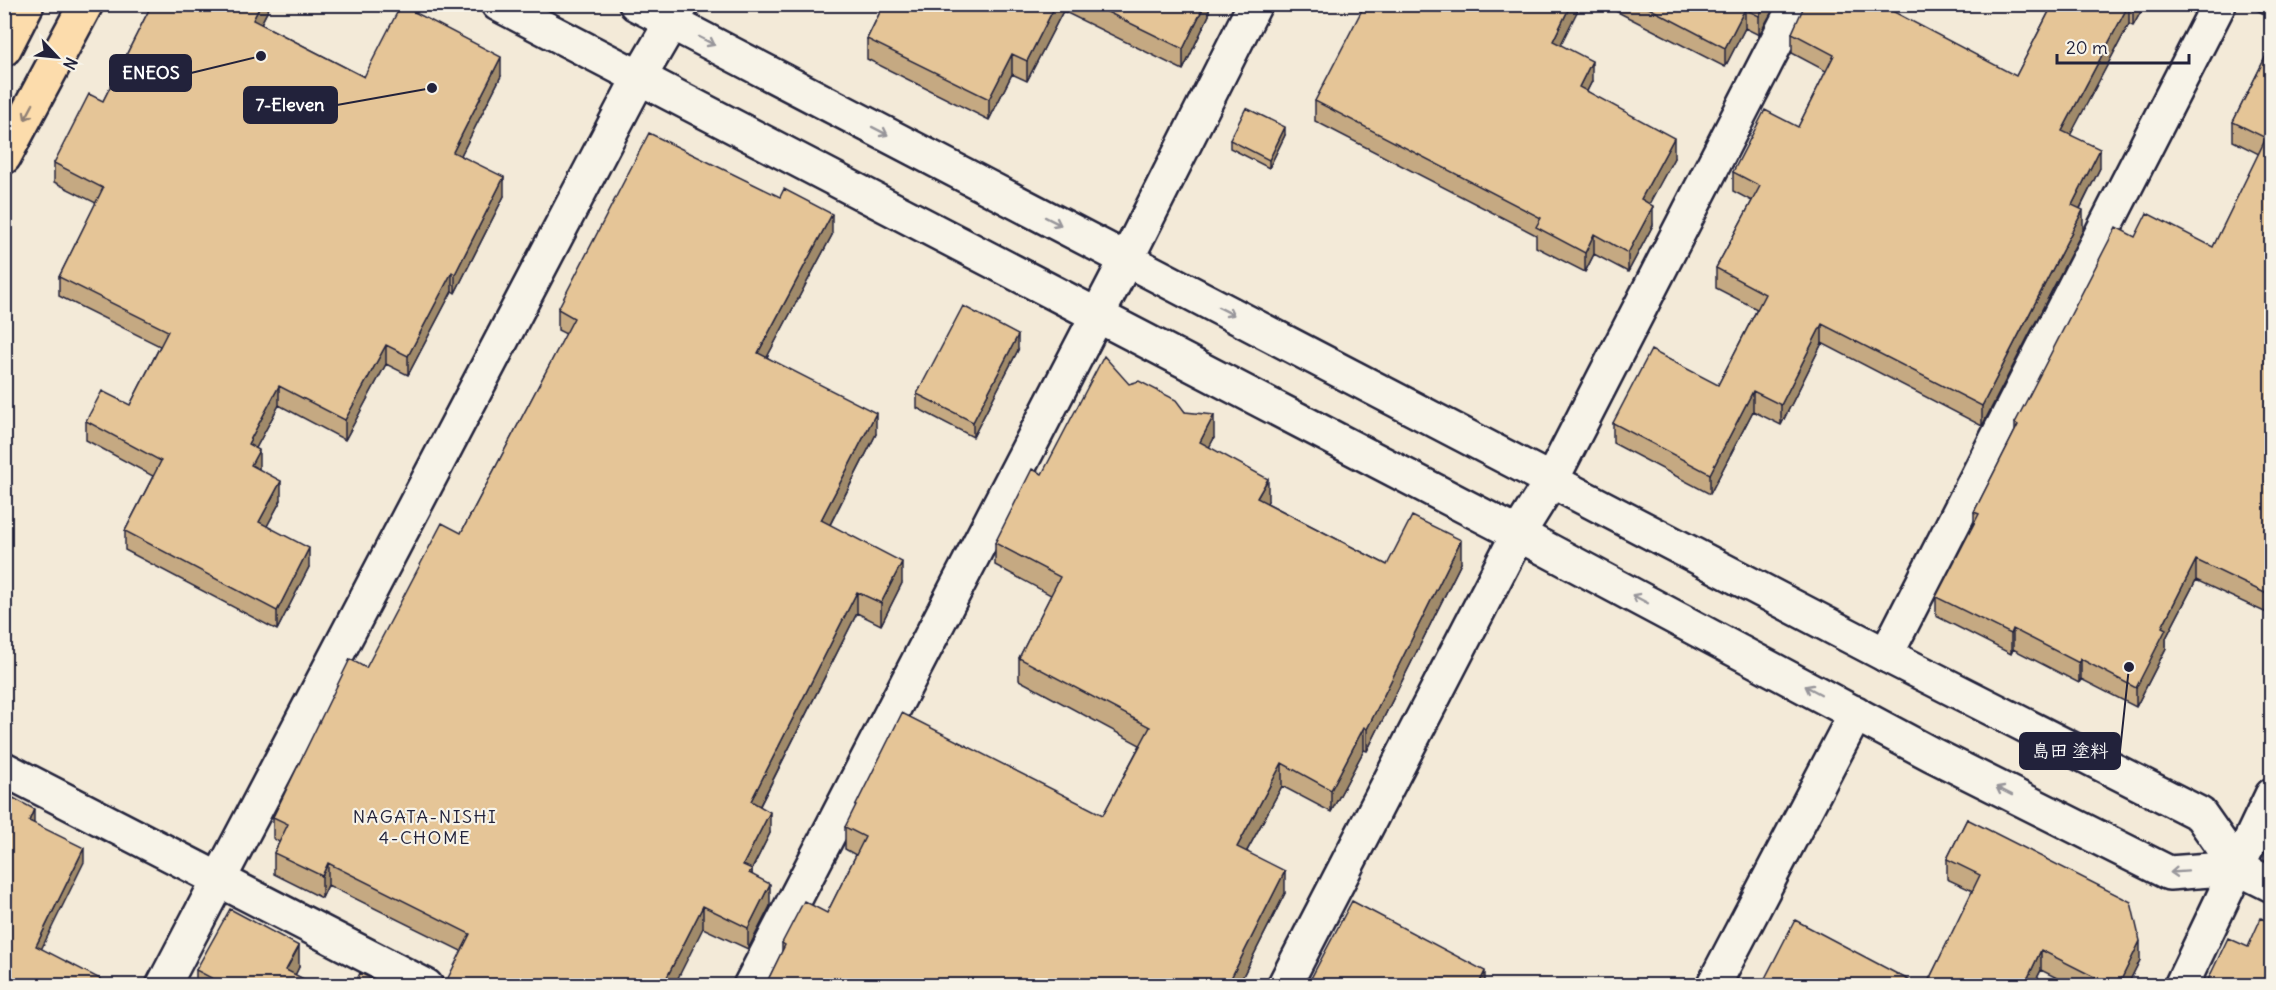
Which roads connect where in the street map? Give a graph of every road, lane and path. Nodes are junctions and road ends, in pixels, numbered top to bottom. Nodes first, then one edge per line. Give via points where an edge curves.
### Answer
1 (27, 4) edge
2 (86, 4) edge
3 (498, 4) edge
4 (636, 4) edge
5 (1255, 4) edge
6 (1796, 4) edge
7 (2219, 4) edge
8 (677, 14) edge
9 (4, 48) edge
10 (639, 78) junction
11 (4, 157) edge
12 (1126, 260) junction
13 (1097, 315) junction
14 (1551, 481) junction
15 (1518, 534) junction
16 (1886, 655) junction
17 (1856, 713) junction
18 (4, 769) edge
19 (2271, 795) edge
20 (2238, 868) junction
21 (219, 879) junction
22 (2271, 885) edge
23 (163, 986) edge
24 (426, 986) edge
25 (750, 986) edge
26 (1284, 986) edge
27 (1713, 986) edge
28 (2181, 986) edge

1 - 9 highway
2 -> 11 highway
3 - 10 street
4 - 8 street
5 - 12 street
6 - 14 street
7 - 16 street
8 - 10 street
8 -> 12 street
10 - 13 street
10 - 21 street
12 - 13 street
12 -> 14 street
13 - 15 street
13 - 25 street
14 - 15 street
14 - 16 street
17 -> 15 street
15 - 26 street
16 - 20 street via 2200,814
20 -> 17 street via 2169,873
17 - 27 street
18 - 21 street
19 - 20 street
20 - 22 street
20 - 28 street
21 - 23 street
21 - 24 street

